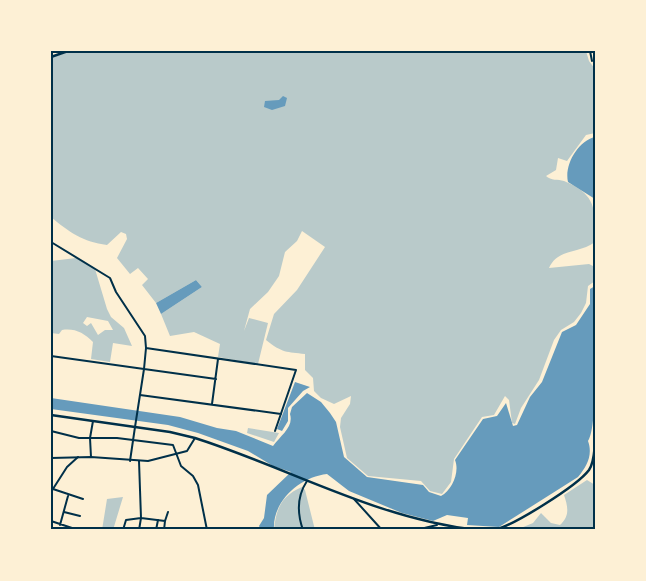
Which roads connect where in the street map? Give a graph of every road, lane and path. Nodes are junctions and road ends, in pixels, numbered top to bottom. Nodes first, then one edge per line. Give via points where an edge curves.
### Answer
1 (68, 51) edge
2 (590, 51) edge
3 (51, 57) edge
4 (592, 61) dead end
5 (51, 242) edge
6 (146, 348) junction
7 (51, 356) edge
8 (218, 359) junction
9 (144, 369) junction
10 (216, 379) junction
11 (140, 395) junction
12 (212, 404) junction
13 (281, 414) junction
14 (51, 415) edge
15 (93, 421) junction
16 (135, 425) junction
17 (51, 431) edge
18 (275, 431) dead end
19 (90, 438) junction
20 (195, 438) junction
21 (133, 440) junction
22 (595, 444) edge
23 (177, 455) junction
24 (78, 457) junction
25 (91, 457) junction
26 (51, 458) edge
27 (130, 461) junction
28 (139, 461) junction
29 (307, 481) junction
30 (52, 491) edge
31 (68, 496) junction
32 (352, 497) junction
33 (83, 499) dead end
34 (64, 512) junction
35 (168, 512) dead end
36 (80, 516) dead end
37 (141, 518) junction
38 (158, 520) junction
39 (51, 521) edge
40 (165, 521) junction
41 (60, 525) junction
42 (437, 525) junction
43 (75, 529) edge
44 (123, 530) edge
45 (139, 530) edge
46 (156, 530) edge
47 (164, 530) edge
48 (208, 530) edge
49 (219, 530) edge
50 (233, 530) edge
51 (303, 530) edge
52 (382, 530) edge
53 (416, 530) edge
54 (477, 530) edge
55 (494, 530) edge

1 - 3 main road
2 - 4 street
5 - 6 street via 110,278 143,332
6 - 8 street
6 - 9 street
7 - 9 street
8 - 10 street
8 - 13 street via 296,370
9 - 10 street
9 - 11 street
10 - 12 street
11 - 12 street
11 - 16 street
12 - 13 street
13 - 18 street
14 - 15 main road
15 - 16 main road
15 - 19 street
16 - 20 main road
16 - 21 street
17 - 19 street
19 - 21 street
19 - 25 street
20 - 23 street via 191,448
20 - 29 main road
21 - 23 street via 174,445
21 - 27 street
22 - 55 main road via 591,467 582,477 519,520
23 - 28 street
23 - 48 street via 181,466 193,476 198,486
24 - 25 street
24 - 26 street
24 - 30 street via 66,468
25 - 27 street
27 - 28 street
28 - 37 street
29 - 32 main road
29 - 51 street via 299,500
30 - 31 street
31 - 33 street
31 - 34 street
32 - 42 main road
32 - 52 street
34 - 36 street
34 - 41 street
35 - 40 street
37 - 38 street
37 - 44 street via 126,520
37 - 45 street
38 - 40 street
38 - 46 street
39 - 41 street
40 - 47 street
41 - 43 street
42 - 53 street
42 - 54 main road
49 - 50 street

